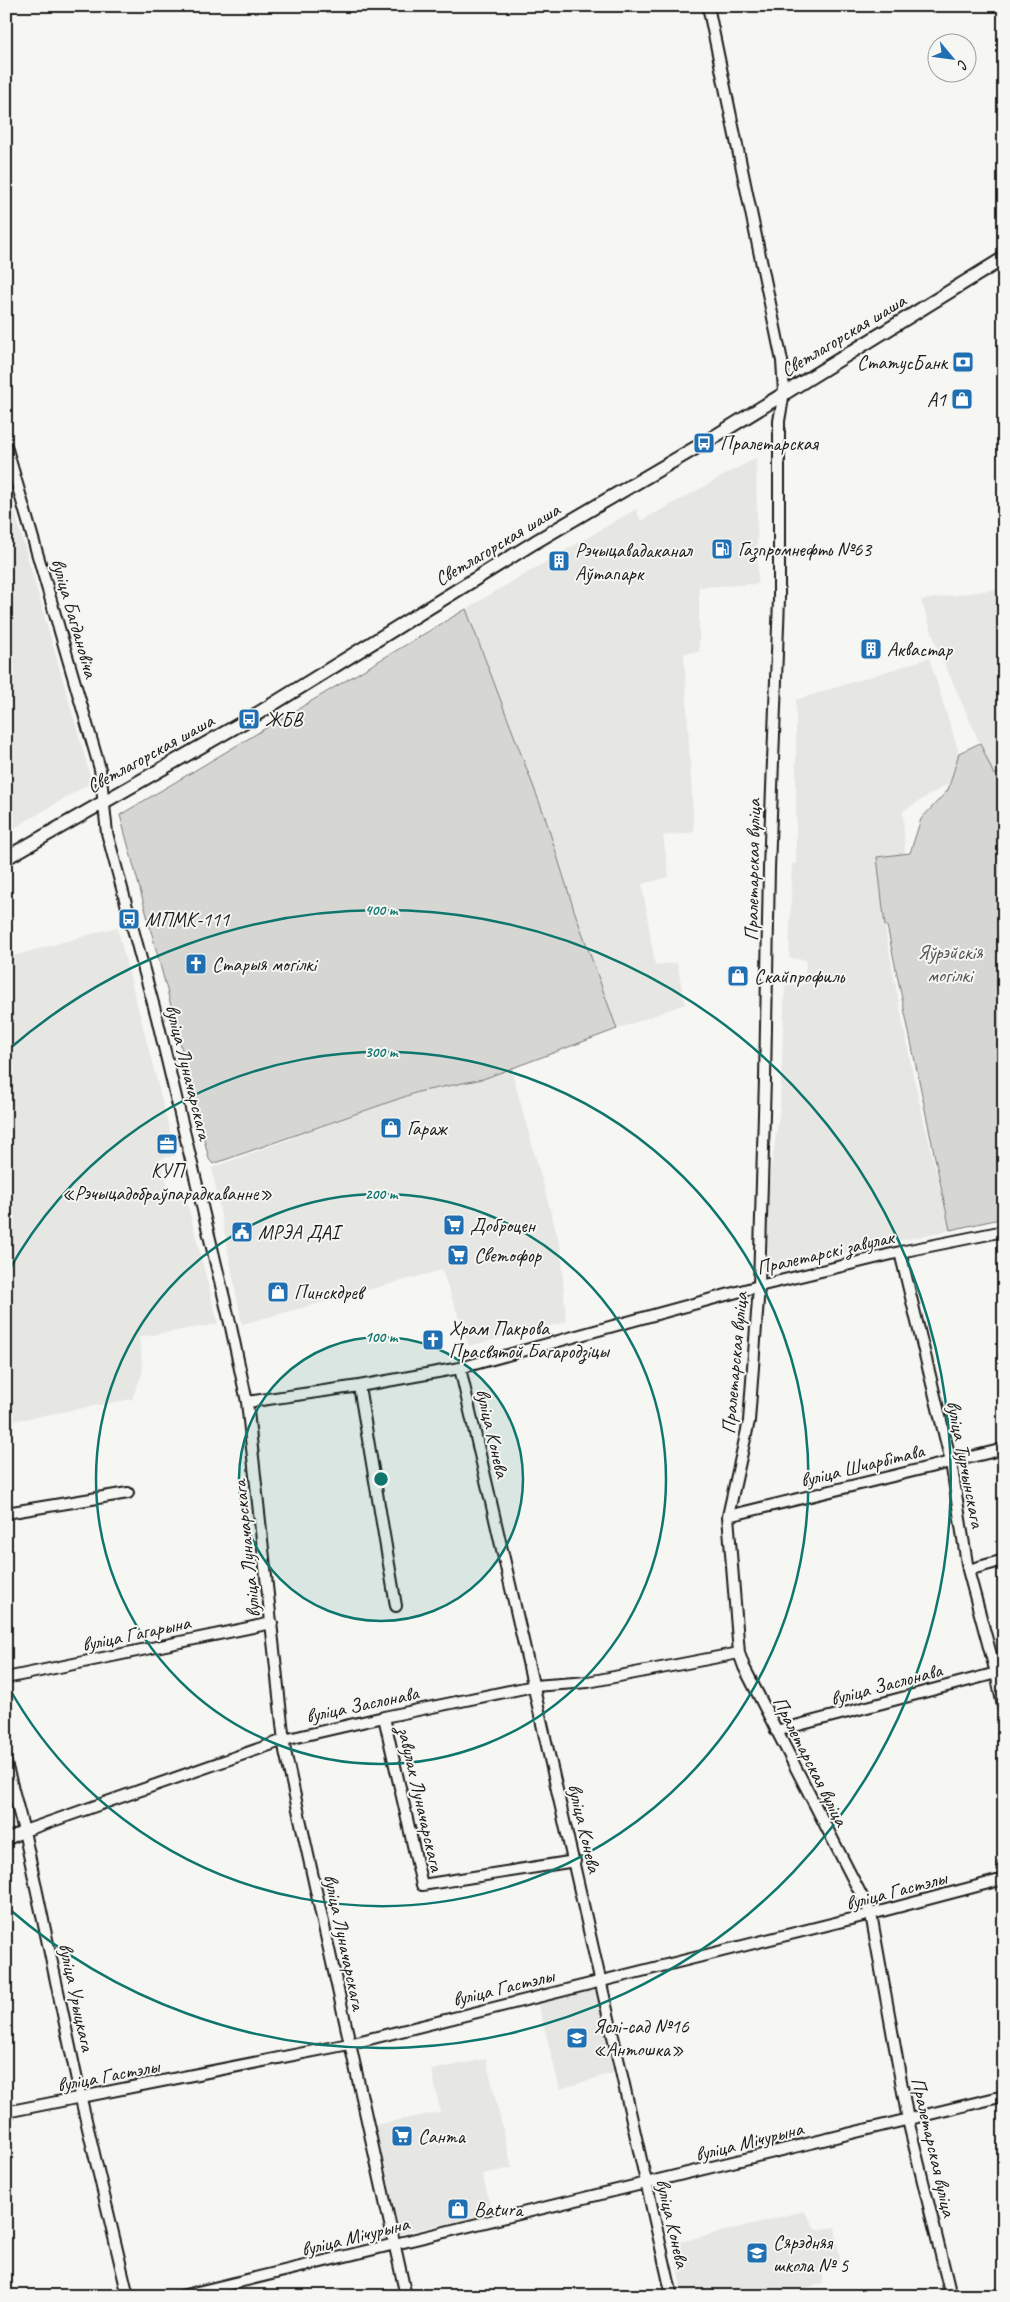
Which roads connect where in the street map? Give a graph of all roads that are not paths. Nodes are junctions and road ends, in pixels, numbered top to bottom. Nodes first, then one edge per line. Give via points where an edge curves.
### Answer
1 (708, 6) edge
2 (1004, 258) edge
3 (784, 392) junction
4 (6, 446) edge
5 (102, 801) junction
6 (6, 858) edge
7 (1004, 1231) edge
8 (900, 1252) junction
9 (759, 1286) junction
10 (460, 1368) junction
11 (359, 1386) junction
12 (247, 1402) junction
13 (1004, 1449) edge
14 (951, 1462) junction
15 (128, 1493) dead end
16 (6, 1512) edge
17 (728, 1516) junction
18 (1004, 1560) edge
19 (968, 1570) junction
20 (396, 1606) dead end
21 (272, 1623) junction
22 (739, 1653) junction
23 (1000, 1672) edge
24 (6, 1678) edge
25 (534, 1686) junction
26 (1004, 1711) edge
27 (384, 1717) junction
28 (776, 1731) junction
29 (284, 1740) junction
30 (6, 1763) edge
31 (24, 1831) junction
32 (6, 1840) edge
33 (575, 1861) junction
34 (1004, 1879) edge
35 (870, 1914) junction
36 (600, 1982) junction
37 (349, 2044) junction
38 (1004, 2096) edge
39 (81, 2099) junction
40 (6, 2112) edge
41 (908, 2120) junction
42 (647, 2185) junction
43 (394, 2244) junction
44 (128, 2296) edge
45 (182, 2296) edge
46 (406, 2296) edge
47 (672, 2296) edge
48 (950, 2296) edge

1 - 3 street, Пралетарская вуліца via 782,362
2 - 3 main road, Светлагорская шаша
3 - 5 main road, Светлагорская шаша via 249,719
3 - 9 street, Пралетарская вуліца via 779,421 779,599
4 - 5 street, вуліца Багдановіча via 100,769
5 - 6 main road, Светлагорская шаша
5 - 12 street, вуліца Луначарскага via 107,833 201,1197
7 - 8 street, Пралетарскі завулак
8 - 9 street, Пралетарскі завулак
8 - 14 street, вуліца Турчынскага
9 - 10 street, Пралетарскі завулак
9 - 17 street, Пралетарская вуліца via 747,1430
10 - 11 street, Пралетарскі завулак
10 - 25 street, вуліца Конева
11 - 12 street, Пралетарскі завулак
11 - 20 street
12 - 21 street, вуліца Луначарскага
13 - 14 street, вуліца Шчарбітава
14 - 17 street, вуліца Шчарбітава
14 - 19 street, вуліца Турчынскага
15 - 16 street
17 - 22 street, Пралетарская вуліца
18 - 19 street
19 - 23 street, вуліца Турчынскага
21 - 24 street, вуліца Гагарына
21 - 29 street, вуліца Луначарскага
22 - 25 street, вуліца Заслонава via 588,1682
22 - 28 street, Пралетарская вуліца
23 - 26 street, вуліца Турчынскага
23 - 28 street, вуліца Заслонава
25 - 27 street, вуліца Заслонава
25 - 33 street, вуліца Конева
27 - 29 street, вуліца Заслонава
27 - 33 street, завулак Луначарскага via 422,1885
28 - 35 street, Пралетарская вуліца
29 - 31 street, вуліца Заслонава
29 - 37 street, вуліца Луначарскага
30 - 31 street, вуліца Урыцкага
31 - 32 street, вуліца Заслонава
31 - 39 street, вуліца Урыцкага
33 - 36 street, вуліца Конева
34 - 35 street, вуліца Гастэлы
35 - 36 street, вуліца Гастэлы
35 - 41 street, Пралетарская вуліца
36 - 37 street, вуліца Гастэлы
36 - 42 street, вуліца Конева
37 - 39 street, вуліца Гастэлы
37 - 43 street, вуліца Луначарскага
38 - 41 street, вуліца Мічурына
39 - 40 street, вуліца Гастэлы
39 - 44 street, вуліца Урыцкага
41 - 42 street, вуліца Мічурына
41 - 48 street, Пралетарская вуліца
42 - 43 street, вуліца Мічурына
42 - 47 street, вуліца Конева
43 - 45 street, вуліца Мічурына
43 - 46 street, вуліца Луначарскага

